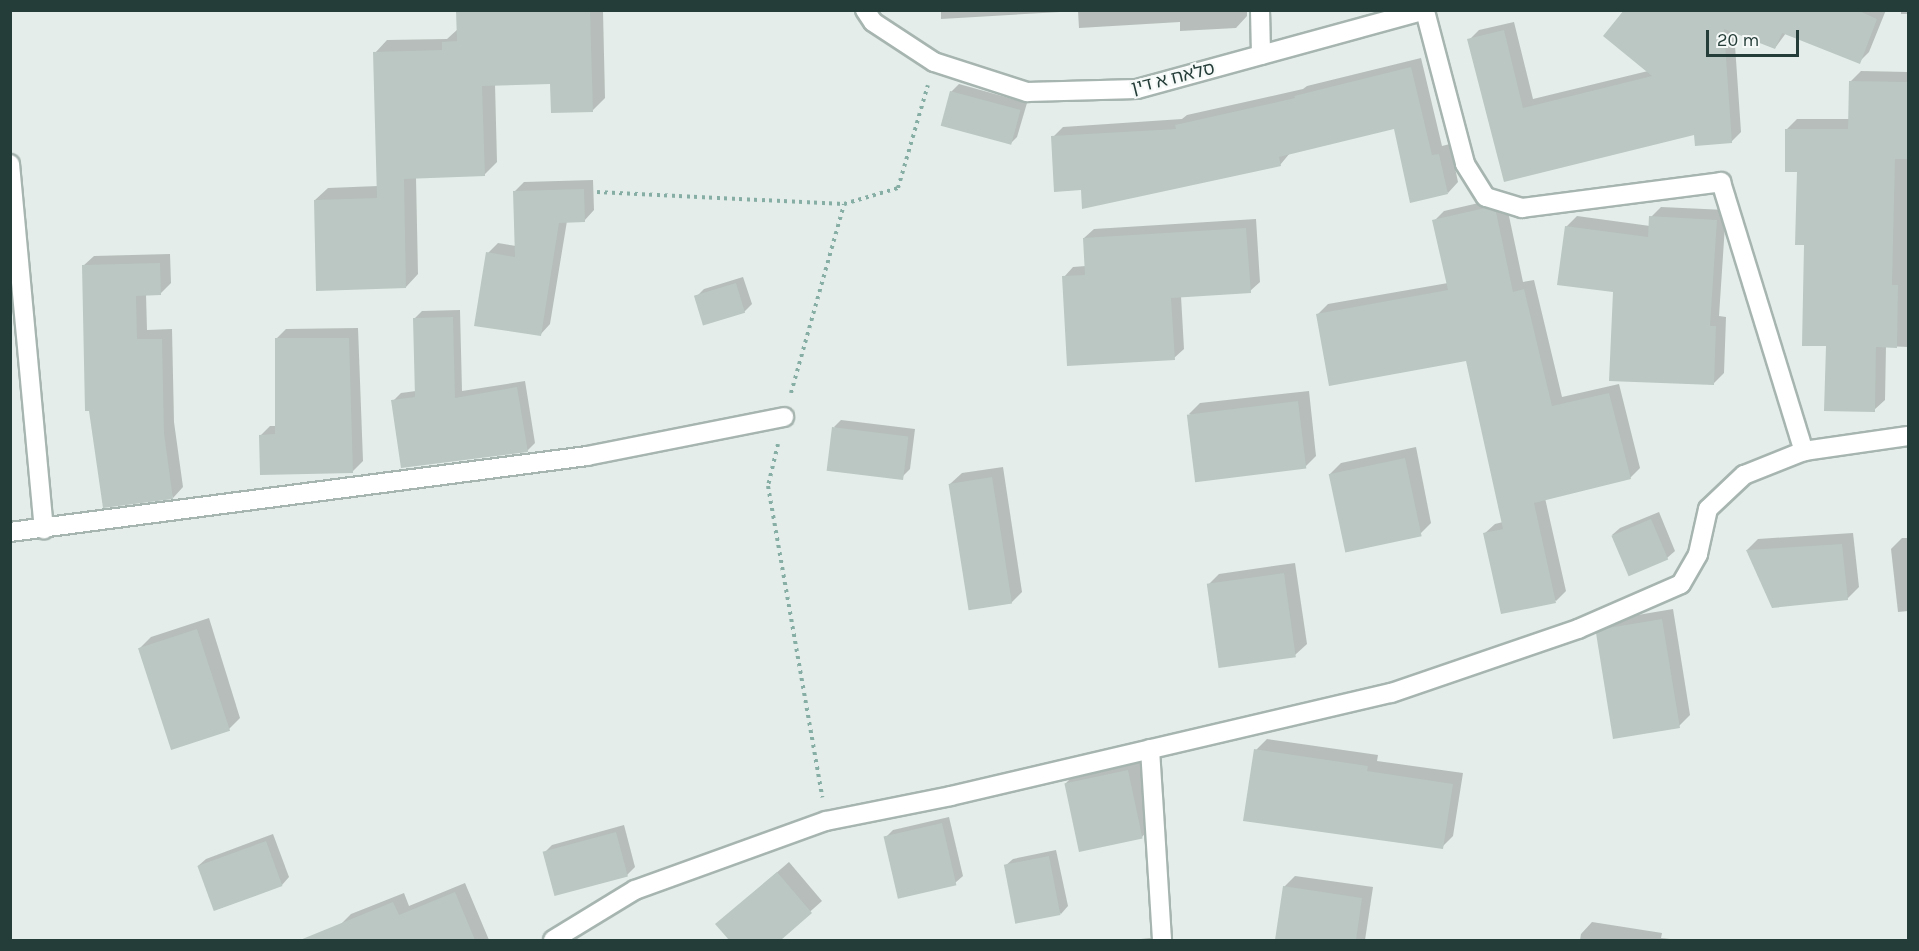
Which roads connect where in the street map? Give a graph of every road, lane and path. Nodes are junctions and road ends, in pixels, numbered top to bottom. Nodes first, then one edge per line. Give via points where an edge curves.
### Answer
1 (865, 10) edge
2 (1260, 10) edge
3 (1425, 10) edge
4 (1261, 55) junction
5 (934, 62) junction
6 (10, 164) edge
7 (597, 192) dead end
8 (844, 204) junction
9 (784, 417) junction
10 (1908, 436) edge
11 (1804, 451) junction
12 (44, 529) junction
13 (10, 532) edge
14 (1150, 749) junction
15 (826, 821) junction
16 (553, 940) edge
17 (1162, 940) edge

1 - 5 street, סלאח א דין via 873,22
2 - 4 street
3 - 4 street, סלאח א דין
3 - 11 street via 1465,164 1486,197 1522,208 1721,182
4 - 5 street, סלאח א דין via 1137,89 1027,92
5 - 8 path via 898,188
6 - 12 street
7 - 8 path
8 - 9 path
9 - 12 street via 587,456
9 - 15 path via 768,486
10 - 11 street
11 - 14 street via 1744,475 1708,508 1698,554 1681,584 1578,629 1391,693
12 - 13 street
14 - 15 street
14 - 17 street
15 - 16 street via 635,890

